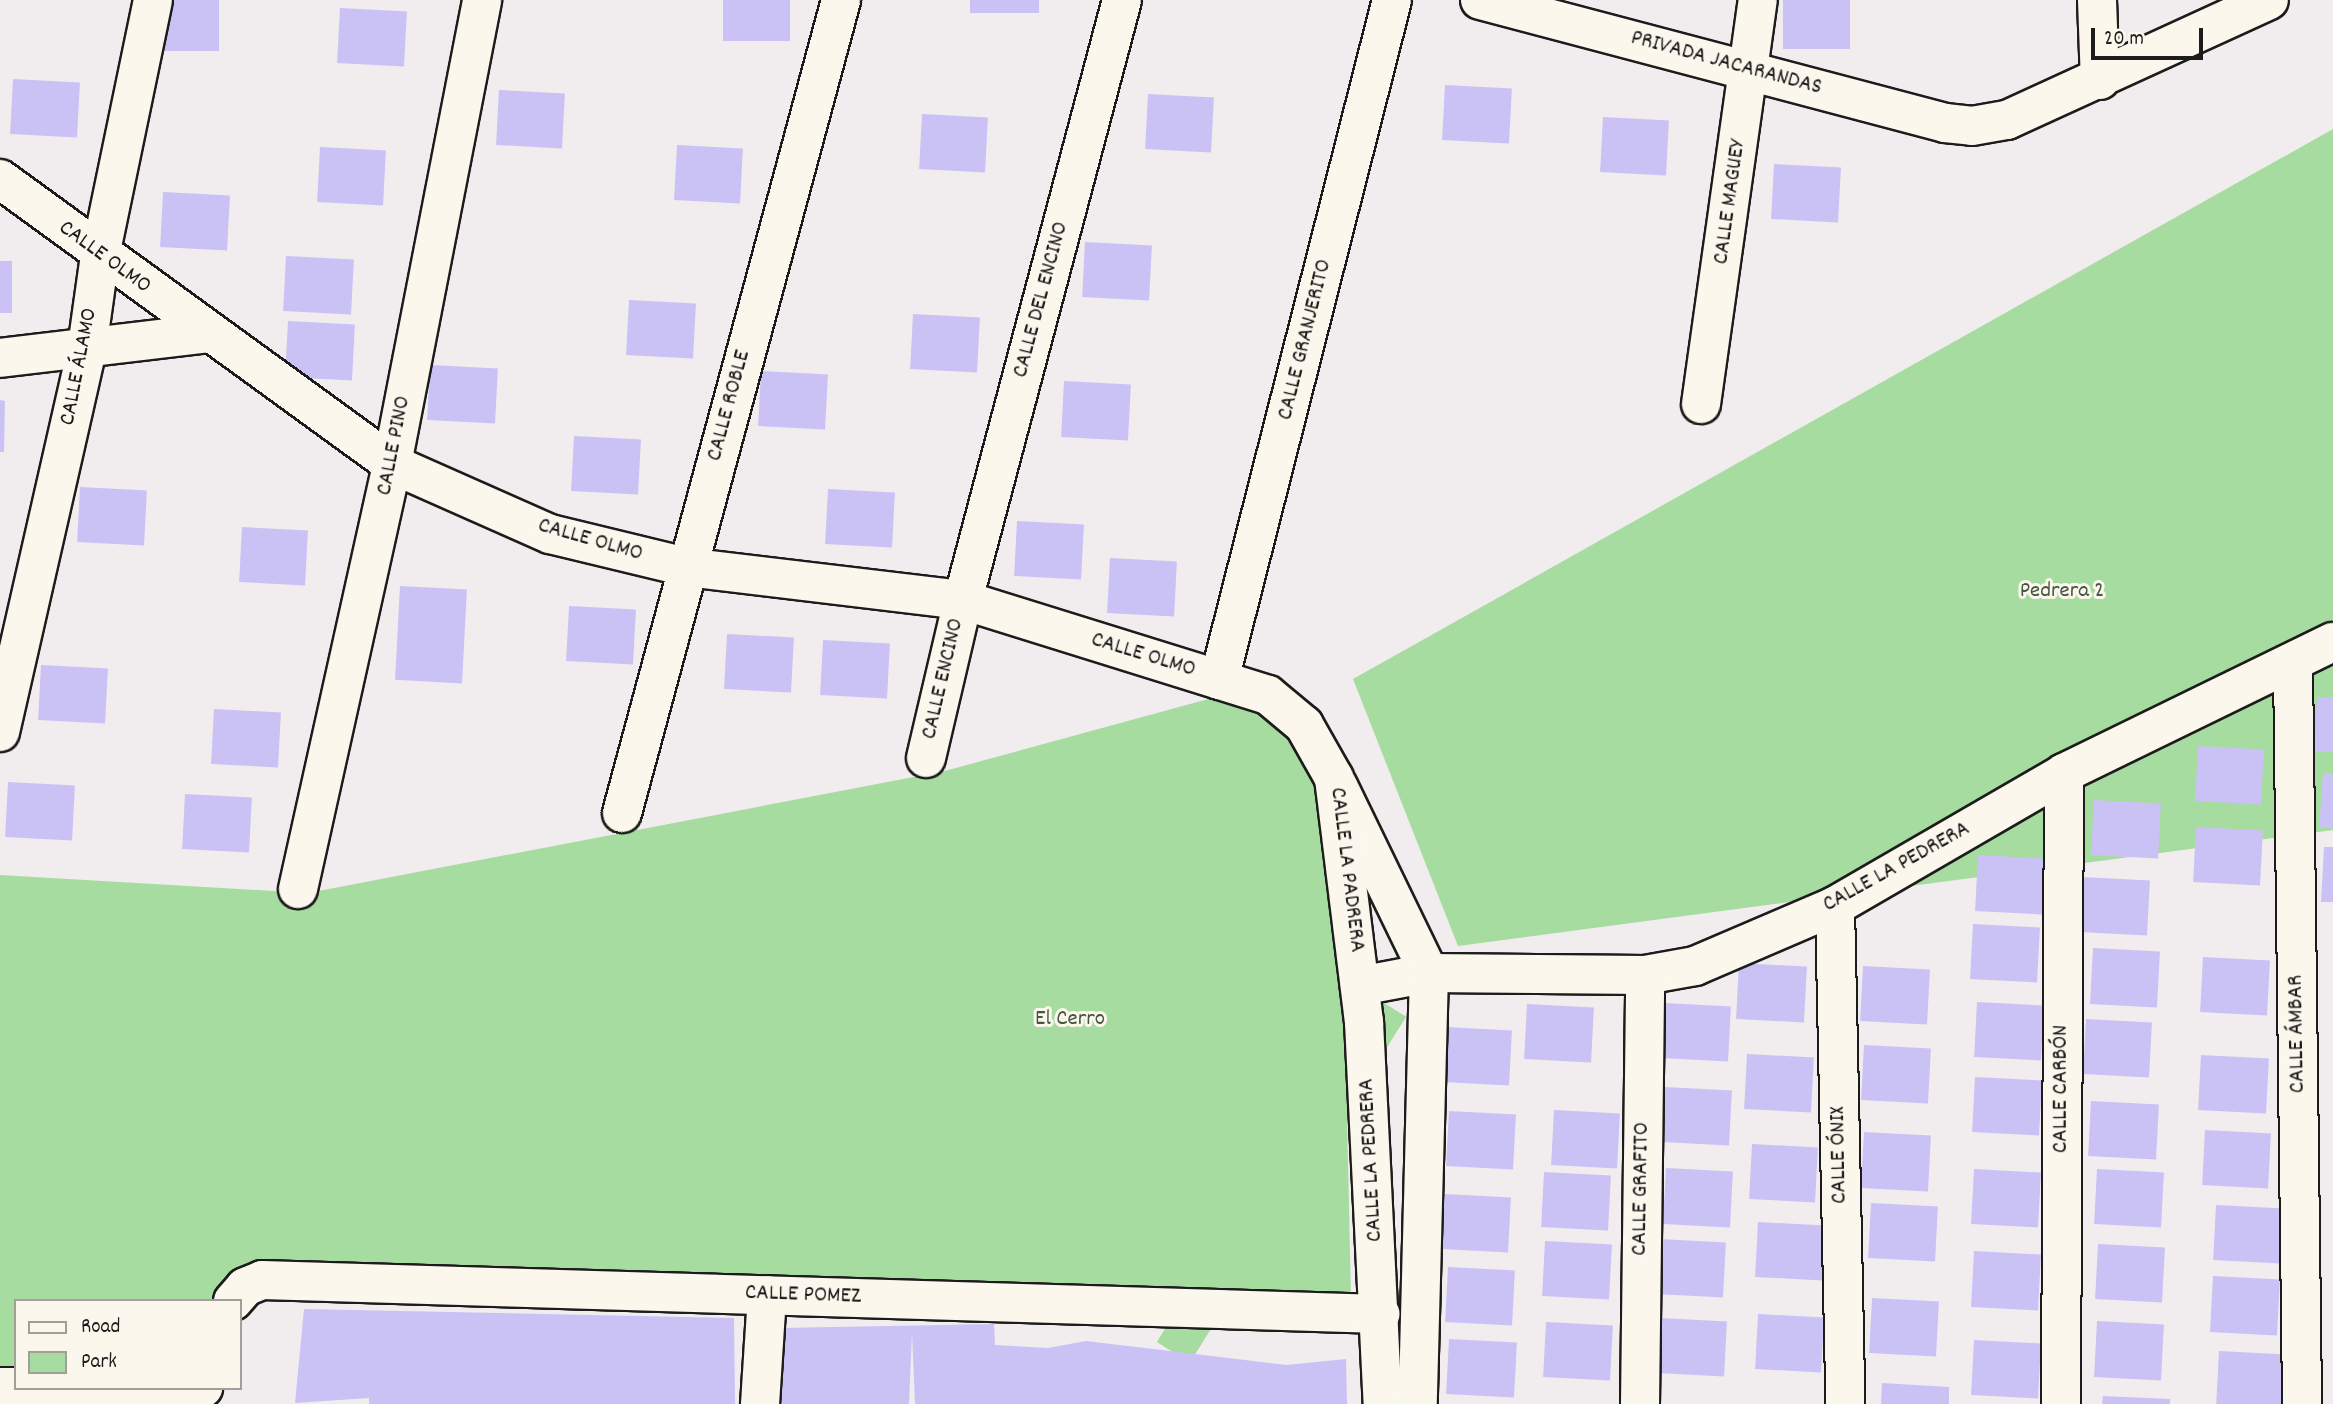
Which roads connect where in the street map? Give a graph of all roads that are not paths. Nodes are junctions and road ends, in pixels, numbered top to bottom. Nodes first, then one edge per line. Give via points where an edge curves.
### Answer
1 (153, 0) edge
2 (482, 0) edge
3 (841, 0) edge
4 (1122, 0) edge
5 (1392, 0) edge
6 (1480, 0) edge
7 (1758, 0) edge
8 (2097, 0) edge
9 (2269, 0) edge
10 (1750, 70) junction
11 (2100, 80) junction
12 (0, 179) edge
13 (100, 256) junction
14 (209, 333) junction
15 (87, 348) junction
16 (0, 358) edge
17 (1701, 404) dead end
18 (392, 464) junction
19 (686, 567) junction
20 (963, 600) junction
21 (2333, 642) edge
22 (2293, 664) junction
23 (1219, 680) junction
24 (1268, 695) joint
25 (0, 732) edge
26 (926, 758) dead end
27 (2064, 773) junction
28 (1334, 778) junction
29 (622, 813) dead end
30 (298, 889) dead end
31 (1835, 905) junction
32 (1429, 973) junction
33 (1645, 975) junction
34 (1360, 986) junction
35 (767, 1295) junction
36 (235, 1299) edge
37 (1380, 1314) junction
38 (72, 1390) edge
39 (191, 1396) edge
40 (760, 1404) edge
41 (1383, 1404) edge
42 (1418, 1404) edge
43 (1640, 1404) edge
44 (1845, 1404) edge
45 (2061, 1404) edge
46 (2302, 1404) edge

1 - 13 street, CALLE ÁLAMO
2 - 18 street, CALLE PINO
3 - 19 street, CALLE ROBLE
4 - 20 street, CALLE DEL ENCINO
5 - 23 street, CALLE GRANJERITO
6 - 10 street, PRIVADA JACARANDAS
7 - 10 street, CALLE MAGUEY
8 - 11 street
9 - 11 street, PRIVADA JACARANDAS
10 - 11 street, PRIVADA JACARANDAS via 1945,123 1972,126 2007,120
10 - 17 street, CALLE MAGUEY
12 - 13 street, CALLE OLMO
13 - 14 street, CALLE OLMO
13 - 15 street, CALLE ÁLAMO
14 - 15 street
14 - 18 street, CALLE OLMO
15 - 16 street
15 - 25 street, CALLE ÁLAMO
18 - 19 street, CALLE OLMO via 550,534
18 - 30 street, CALLE PINO
19 - 20 street, CALLE OLMO
19 - 29 street, CALLE ROBLE
20 - 23 street, CALLE OLMO
20 - 26 street, CALLE ENCINO
21 - 22 street, CALLE LA PEDRERA
22 - 27 street, CALLE LA PEDRERA
22 - 46 street, CALLE ÁMBAR
23 - 24 street, CALLE OLMO
24 - 28 street, CALLE LA PADRERA via 1304,725
27 - 31 street, CALLE LA PEDRERA
27 - 45 street, CALLE CARBÓN
28 - 32 street
28 - 34 street, CALLE LA PADRERA
31 - 33 street, CALLE LA PEDRERA via 1695,966
31 - 44 street, CALLE ÓNIX
32 - 33 street, CALLE LA PEDRERA
32 - 34 street, CALLE LA PEDRERA
32 - 42 street, CALLE LA PEDRERA
33 - 43 street, CALLE GRAFITO
34 - 37 street, CALLE LA PEDRERA
35 - 36 street, CALLE POMEZ via 262,1280 245,1287
35 - 37 street, CALLE POMEZ
35 - 40 street
37 - 41 street, CALLE LA PEDRERA
38 - 39 street

